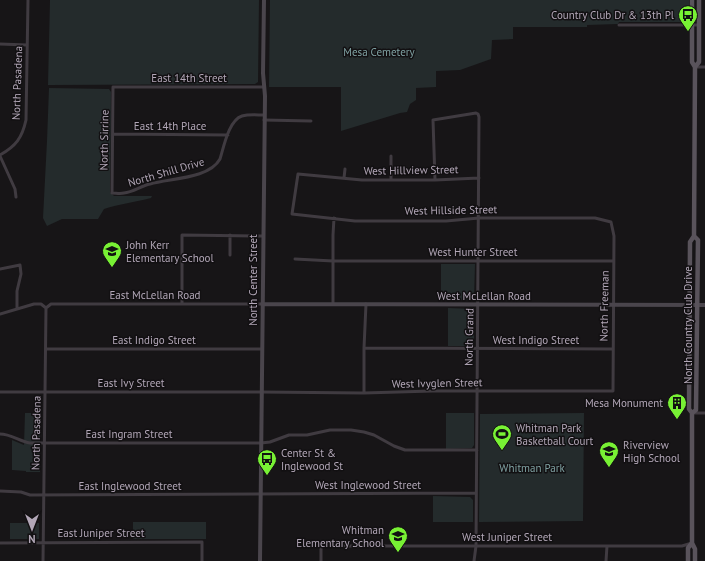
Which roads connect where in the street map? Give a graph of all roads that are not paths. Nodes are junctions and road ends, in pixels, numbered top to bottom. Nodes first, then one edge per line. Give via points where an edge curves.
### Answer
1 (28, 0) edge
2 (264, 0) edge
3 (692, 0) edge
4 (699, 0) edge
5 (699, 24) junction
6 (619, 25) dead end
7 (692, 25) junction
8 (0, 44) edge
9 (27, 44) junction
10 (695, 67) junction
11 (705, 67) edge
12 (113, 87) joint
13 (264, 87) junction
14 (264, 115) junction
15 (264, 120) junction
16 (311, 121) dead end
17 (113, 134) junction
18 (228, 135) junction
19 (0, 156) edge
20 (391, 156) dead end
21 (345, 169) dead end
22 (344, 178) junction
23 (479, 178) junction
24 (391, 180) junction
25 (435, 180) junction
26 (112, 193) joint
27 (16, 197) dead end
28 (292, 214) joint
29 (334, 218) junction
30 (479, 218) junction
31 (611, 222) joint
32 (230, 235) junction
33 (263, 236) junction
34 (694, 236) junction
35 (230, 255) dead end
36 (295, 259) dead end
37 (333, 261) junction
38 (478, 261) junction
39 (614, 261) junction
40 (0, 269) edge
41 (182, 304) junction
42 (262, 304) junction
43 (333, 304) junction
44 (366, 304) junction
45 (478, 305) junction
46 (614, 305) junction
47 (690, 305) junction
48 (697, 305) junction
49 (705, 305) edge
50 (47, 307) junction
51 (17, 309) junction
52 (0, 314) edge
53 (364, 348) junction
54 (46, 349) junction
55 (262, 349) junction
56 (478, 349) junction
57 (613, 349) junction
58 (477, 391) junction
59 (613, 391) joint
60 (0, 392) edge
61 (45, 392) junction
62 (261, 392) junction
63 (364, 393) junction
64 (692, 413) junction
65 (705, 413) edge
66 (0, 434) edge
67 (45, 443) junction
68 (261, 443) junction
69 (477, 450) junction
70 (0, 491) edge
71 (476, 493) junction
72 (44, 495) junction
73 (260, 495) junction
74 (44, 542) junction
75 (0, 543) edge
76 (692, 543) junction
77 (476, 546) junction
78 (607, 546) junction
79 (43, 561) edge
80 (202, 561) edge
81 (260, 561) edge
82 (321, 561) edge
83 (474, 561) edge
84 (606, 561) edge
85 (688, 561) edge
86 (695, 561) edge

1 - 9 street, North Pasadena
2 - 13 street, North Center Street
3 - 7 main road, North Country Club Drive
4 - 5 main road, North Country Club Drive
5 - 7 street
5 - 10 main road, North Country Club Drive via 699,62
6 - 7 street
7 - 10 main road, North Country Club Drive via 692,62
8 - 9 street
9 - 19 street, North Pasadena via 24,129 17,142
10 - 11 street
10 - 34 main road, North Country Club Drive
12 - 13 street, East 14th Street
12 - 17 street, North Sirrine
13 - 14 street, North Center Street
14 - 15 street, North Center Street
14 - 18 street, North Shill Drive via 242,116 231,125
15 - 16 street
15 - 33 street, North Center Street
17 - 18 street, East 14th Place
17 - 26 street, North Sirrine
18 - 26 street, North Shill Drive via 220,159 214,167 185,178 152,183 125,193
19 - 27 street
20 - 24 street
21 - 22 street
22 - 24 street, West Hillview Street
22 - 28 street, West Hillview Street via 298,174
23 - 25 street, West Hillview Street
23 - 25 street, North Grand via 479,117 476,113 433,120
23 - 30 street, North Grand
24 - 25 street, West Hillview Street
28 - 29 street, West Hillside Street
29 - 30 street, West Hillside Street via 355,221 446,221
29 - 37 street
30 - 31 street, West Hillside Street via 595,218
30 - 38 street, North Grand
31 - 39 street, North Freeman
32 - 33 street
32 - 35 street
32 - 41 street via 182,235
33 - 42 street, North Center Street
34 - 47 main road, North Country Club Drive via 690,242
34 - 48 main road, North Country Club Drive via 698,240
36 - 37 street, West Hunter Street
37 - 38 street, West Hunter Street
37 - 43 street
38 - 39 street, West Hunter Street
38 - 45 street, North Grand
39 - 46 street, North Freeman
40 - 51 street via 20,265
41 - 42 street, East McLellan Road
41 - 50 street, East McLellan Road via 51,304
42 - 43 street, West McLellan Road
42 - 55 street, North Center Street
43 - 44 street, West McLellan Road
44 - 45 street, West McLellan Road
44 - 53 street
45 - 46 street, West McLellan Road
45 - 56 street, North Grand
46 - 47 street, West McLellan Road
46 - 57 street, North Freeman
47 - 48 street, West McLellan Road
47 - 64 main road, North Country Club Drive via 689,409
48 - 49 street, West McLellan Road
48 - 64 main road, North Country Club Drive via 696,410
50 - 51 street, East McLellan Road via 38,304
50 - 54 street, North Pasadena
51 - 52 street, East McLellan Road
53 - 56 street, West Indigo Street
53 - 63 street
54 - 55 street, East Indigo Street
54 - 61 street, North Pasadena
55 - 62 street, North Center Street
56 - 57 street, West Indigo Street
56 - 58 street, North Grand
57 - 59 street, North Freeman
58 - 59 street, West Ivyglen Street
58 - 63 street, West Ivyglen Street
58 - 69 street, North Grand
60 - 61 street, East Ivy Street
61 - 62 street, East Ivy Street
61 - 67 street, North Pasadena
62 - 63 street, West Ivyglen Street
62 - 68 street, North Center Street
64 - 65 street
64 - 76 main road, North Country Club Drive
66 - 67 street, East Ingram Street via 26,443
67 - 68 street, East Ingram Street
67 - 72 street, North Pasadena
68 - 69 street, East Ingram Street via 286,436 352,430 374,435 405,450
68 - 73 street, North Center Street
69 - 71 street, North Grand
70 - 72 street, East Inglewood Street
71 - 73 street, West Inglewood Street
71 - 77 street, North Grand
72 - 73 street, East Inglewood Street
72 - 74 street, North Pasadena
73 - 81 street, North Center Street
74 - 75 street, East Juniper Street
74 - 79 street, North Pasadena
74 - 80 street, East Juniper Street via 202,542
76 - 78 street, West Juniper Street via 682,546
76 - 85 main road, North Country Club Drive via 688,548
76 - 86 main road, North Country Club Drive
77 - 78 street, West Juniper Street
77 - 82 street, West Juniper Street via 321,546
77 - 83 street, North Grand
78 - 84 street

